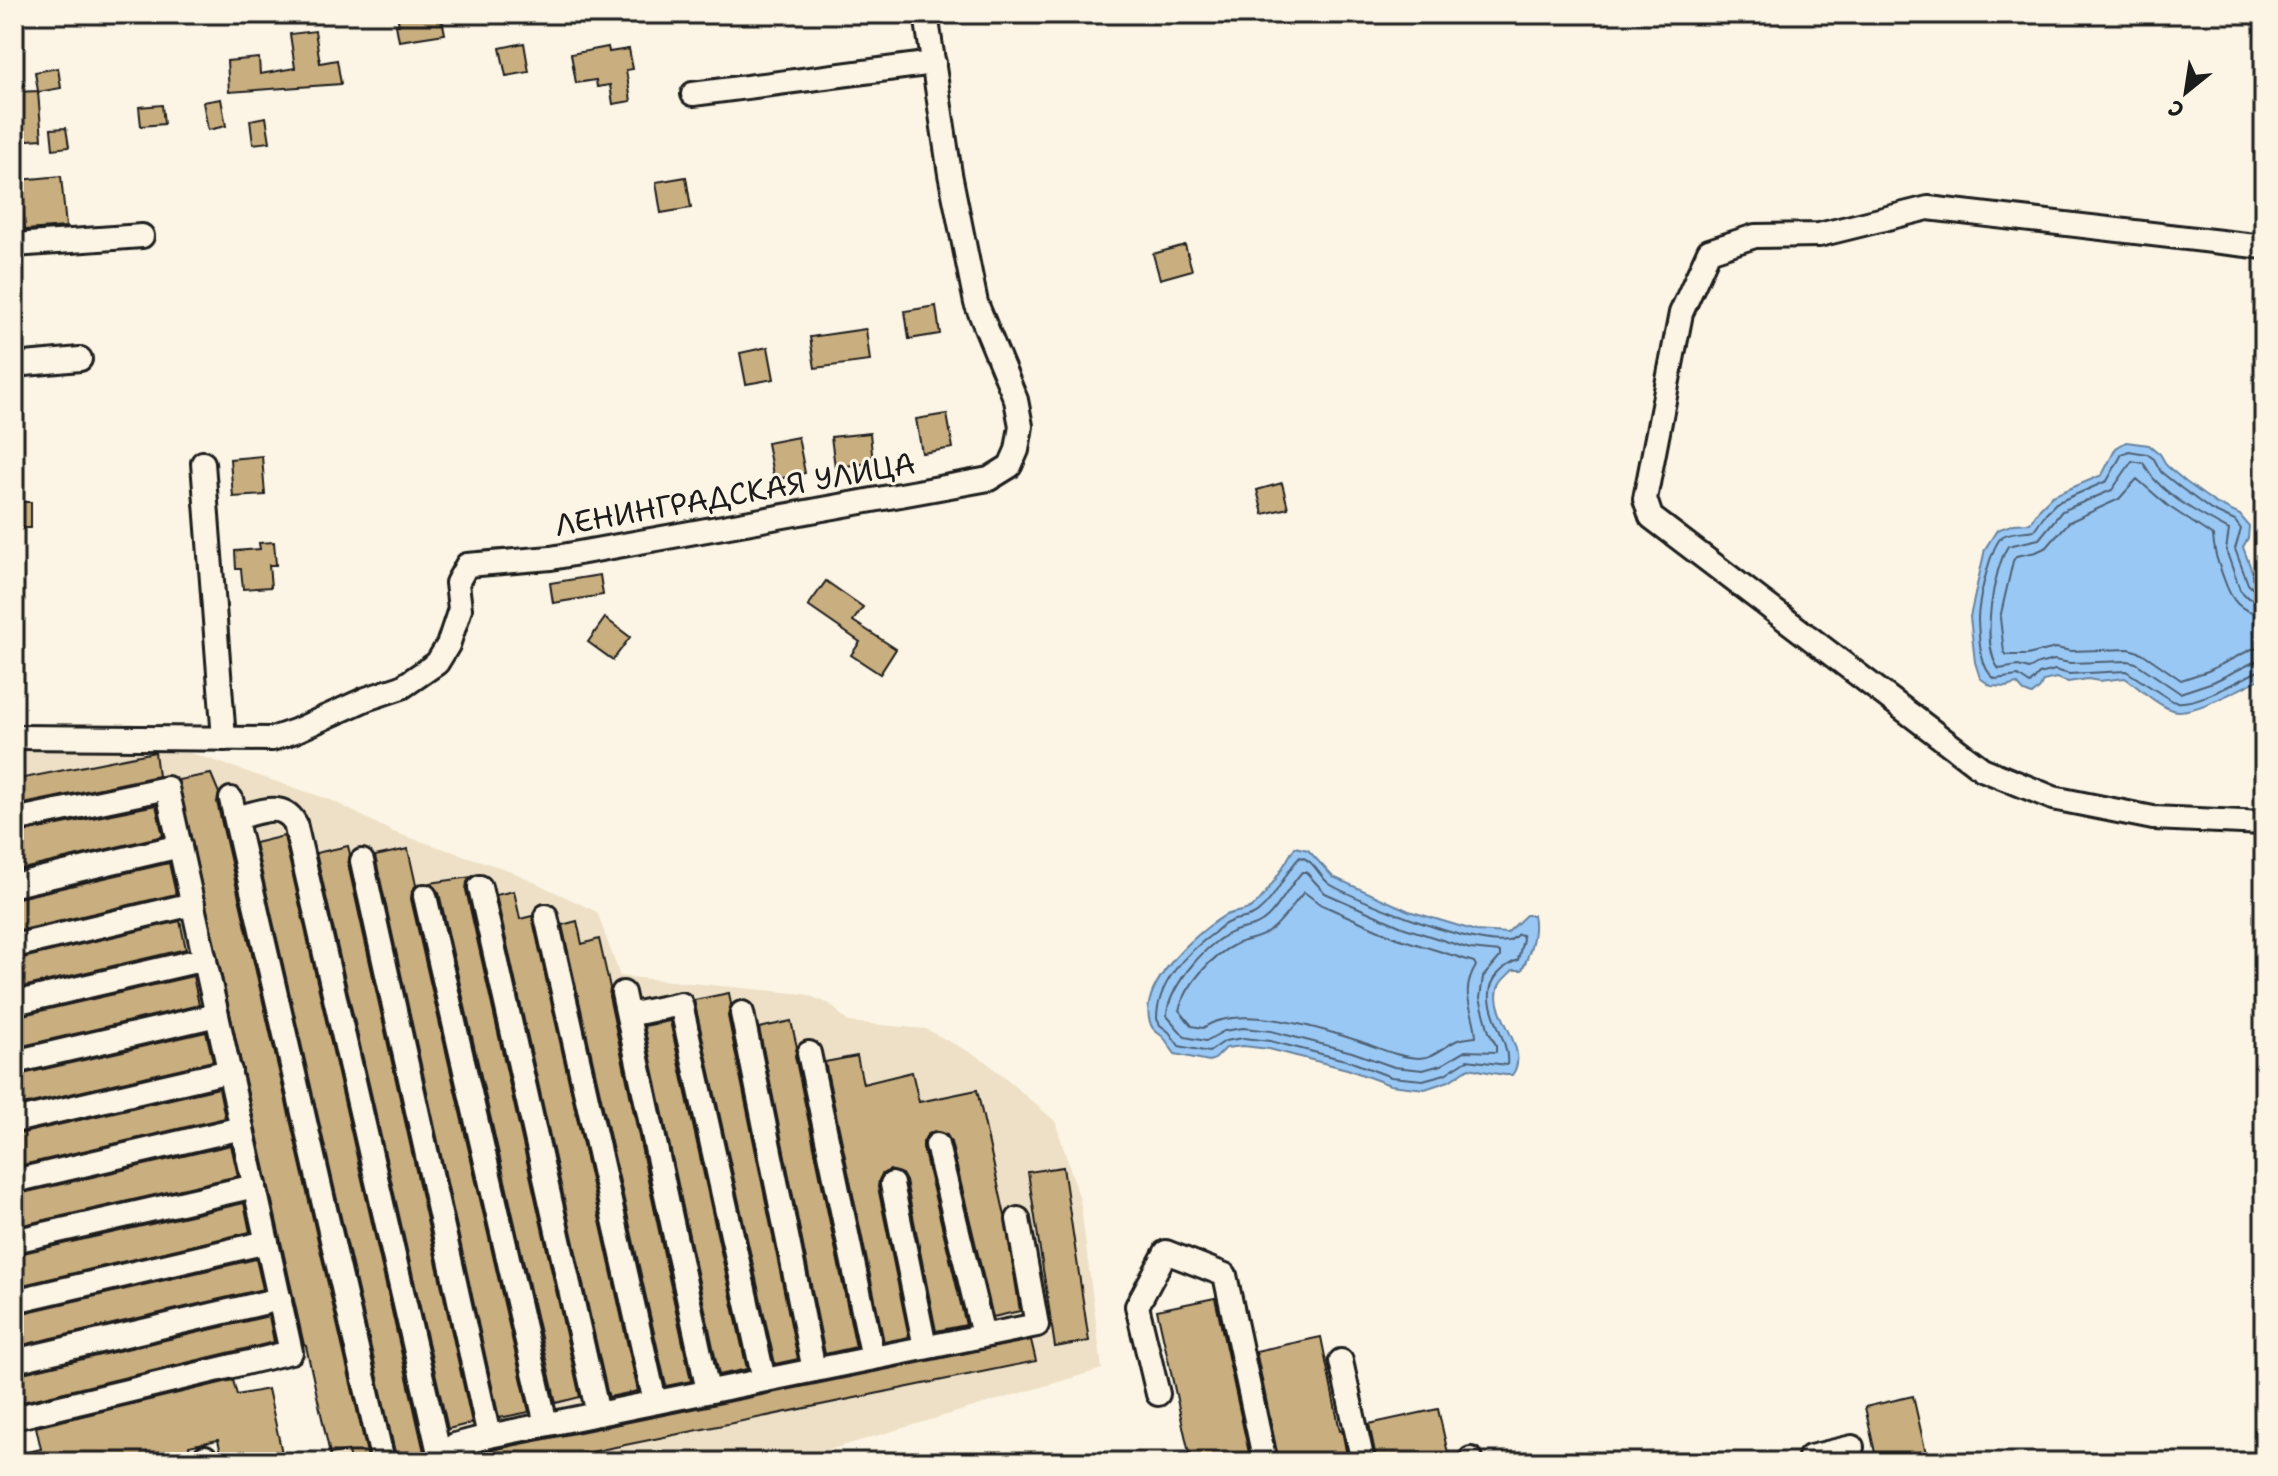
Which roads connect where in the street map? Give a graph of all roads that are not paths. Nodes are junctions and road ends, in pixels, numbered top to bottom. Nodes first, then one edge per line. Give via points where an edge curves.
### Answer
1 (926, 14) edge
2 (934, 63) junction
3 (693, 94) dead end
4 (142, 236) dead end
5 (14, 245) edge
6 (2264, 247) edge
7 (80, 359) dead end
8 (14, 365) edge
9 (203, 463) dead end
10 (14, 737) edge
11 (224, 739) junction
12 (14, 820) edge
13 (2264, 823) edge
14 (180, 846) junction
15 (362, 861) dead end
16 (14, 885) edge
17 (480, 887) dead end
18 (425, 896) dead end
19 (193, 904) junction
20 (546, 916) dead end
21 (14, 946) edge
22 (205, 959) junction
23 (14, 1003) edge
24 (742, 1013) dead end
25 (217, 1015) junction
26 (809, 1053) dead end
27 (14, 1062) edge
28 (230, 1071) junction
29 (14, 1121) edge
30 (242, 1128) junction
31 (937, 1145) dead end
32 (14, 1181) edge
33 (892, 1184) dead end
34 (255, 1186) junction
35 (1018, 1219) dead end
36 (14, 1241) edge
37 (267, 1242) junction
38 (280, 1299) junction
39 (14, 1301) edge
40 (983, 1335) junction
41 (925, 1347) junction
42 (873, 1358) junction
43 (14, 1361) edge
44 (1341, 1361) dead end
45 (814, 1370) junction
46 (764, 1380) junction
47 (708, 1391) junction
48 (1158, 1394) dead end
49 (655, 1402) junction
50 (598, 1414) junction
51 (14, 1418) edge
52 (546, 1424) junction
53 (489, 1436) junction
54 (1852, 1447) dead end
55 (437, 1460) edge
56 (383, 1462) edge
57 (1265, 1462) edge
58 (1363, 1462) edge
59 (1811, 1462) edge

1 - 2 street
2 - 3 street
2 - 11 street, ЛЕНИНГРАДСКАЯ УЛИЦА via 976,303 1016,400 1021,426 1010,466 989,479 551,558 467,565 457,583 460,609 437,663 402,687 272,739
4 - 5 street
6 - 13 street via 1928,208 1819,235 1755,236 1709,251 1681,313 1645,499 1651,517 1982,769 2053,798 2153,818
7 - 8 street
9 - 11 street
10 - 11 street
12 - 14 street via 167,788
14 - 16 street
14 - 19 street
15 - 53 street
17 - 50 street
18 - 52 street
19 - 21 street
19 - 22 street
20 - 49 street
22 - 23 street
22 - 25 street
24 - 45 street
25 - 27 street
25 - 28 street
26 - 42 street
28 - 29 street
28 - 30 street
30 - 32 street
30 - 34 street
31 - 40 street
33 - 41 street
34 - 36 street
34 - 37 street
35 - 40 street via 1037,1325
37 - 38 street
37 - 39 street
38 - 43 street
38 - 51 street via 291,1352
40 - 41 street
41 - 42 street
42 - 45 street
44 - 58 street
45 - 46 street
46 - 47 street
46 - 47 street via 681,1004 626,1004
47 - 49 street
48 - 57 street via 1137,1306 1166,1252 1225,1275
49 - 50 street
50 - 52 street
52 - 53 street
53 - 55 street via 455,1445
54 - 59 street via 1810,1457
55 - 56 street via 295,823 274,808 234,809

